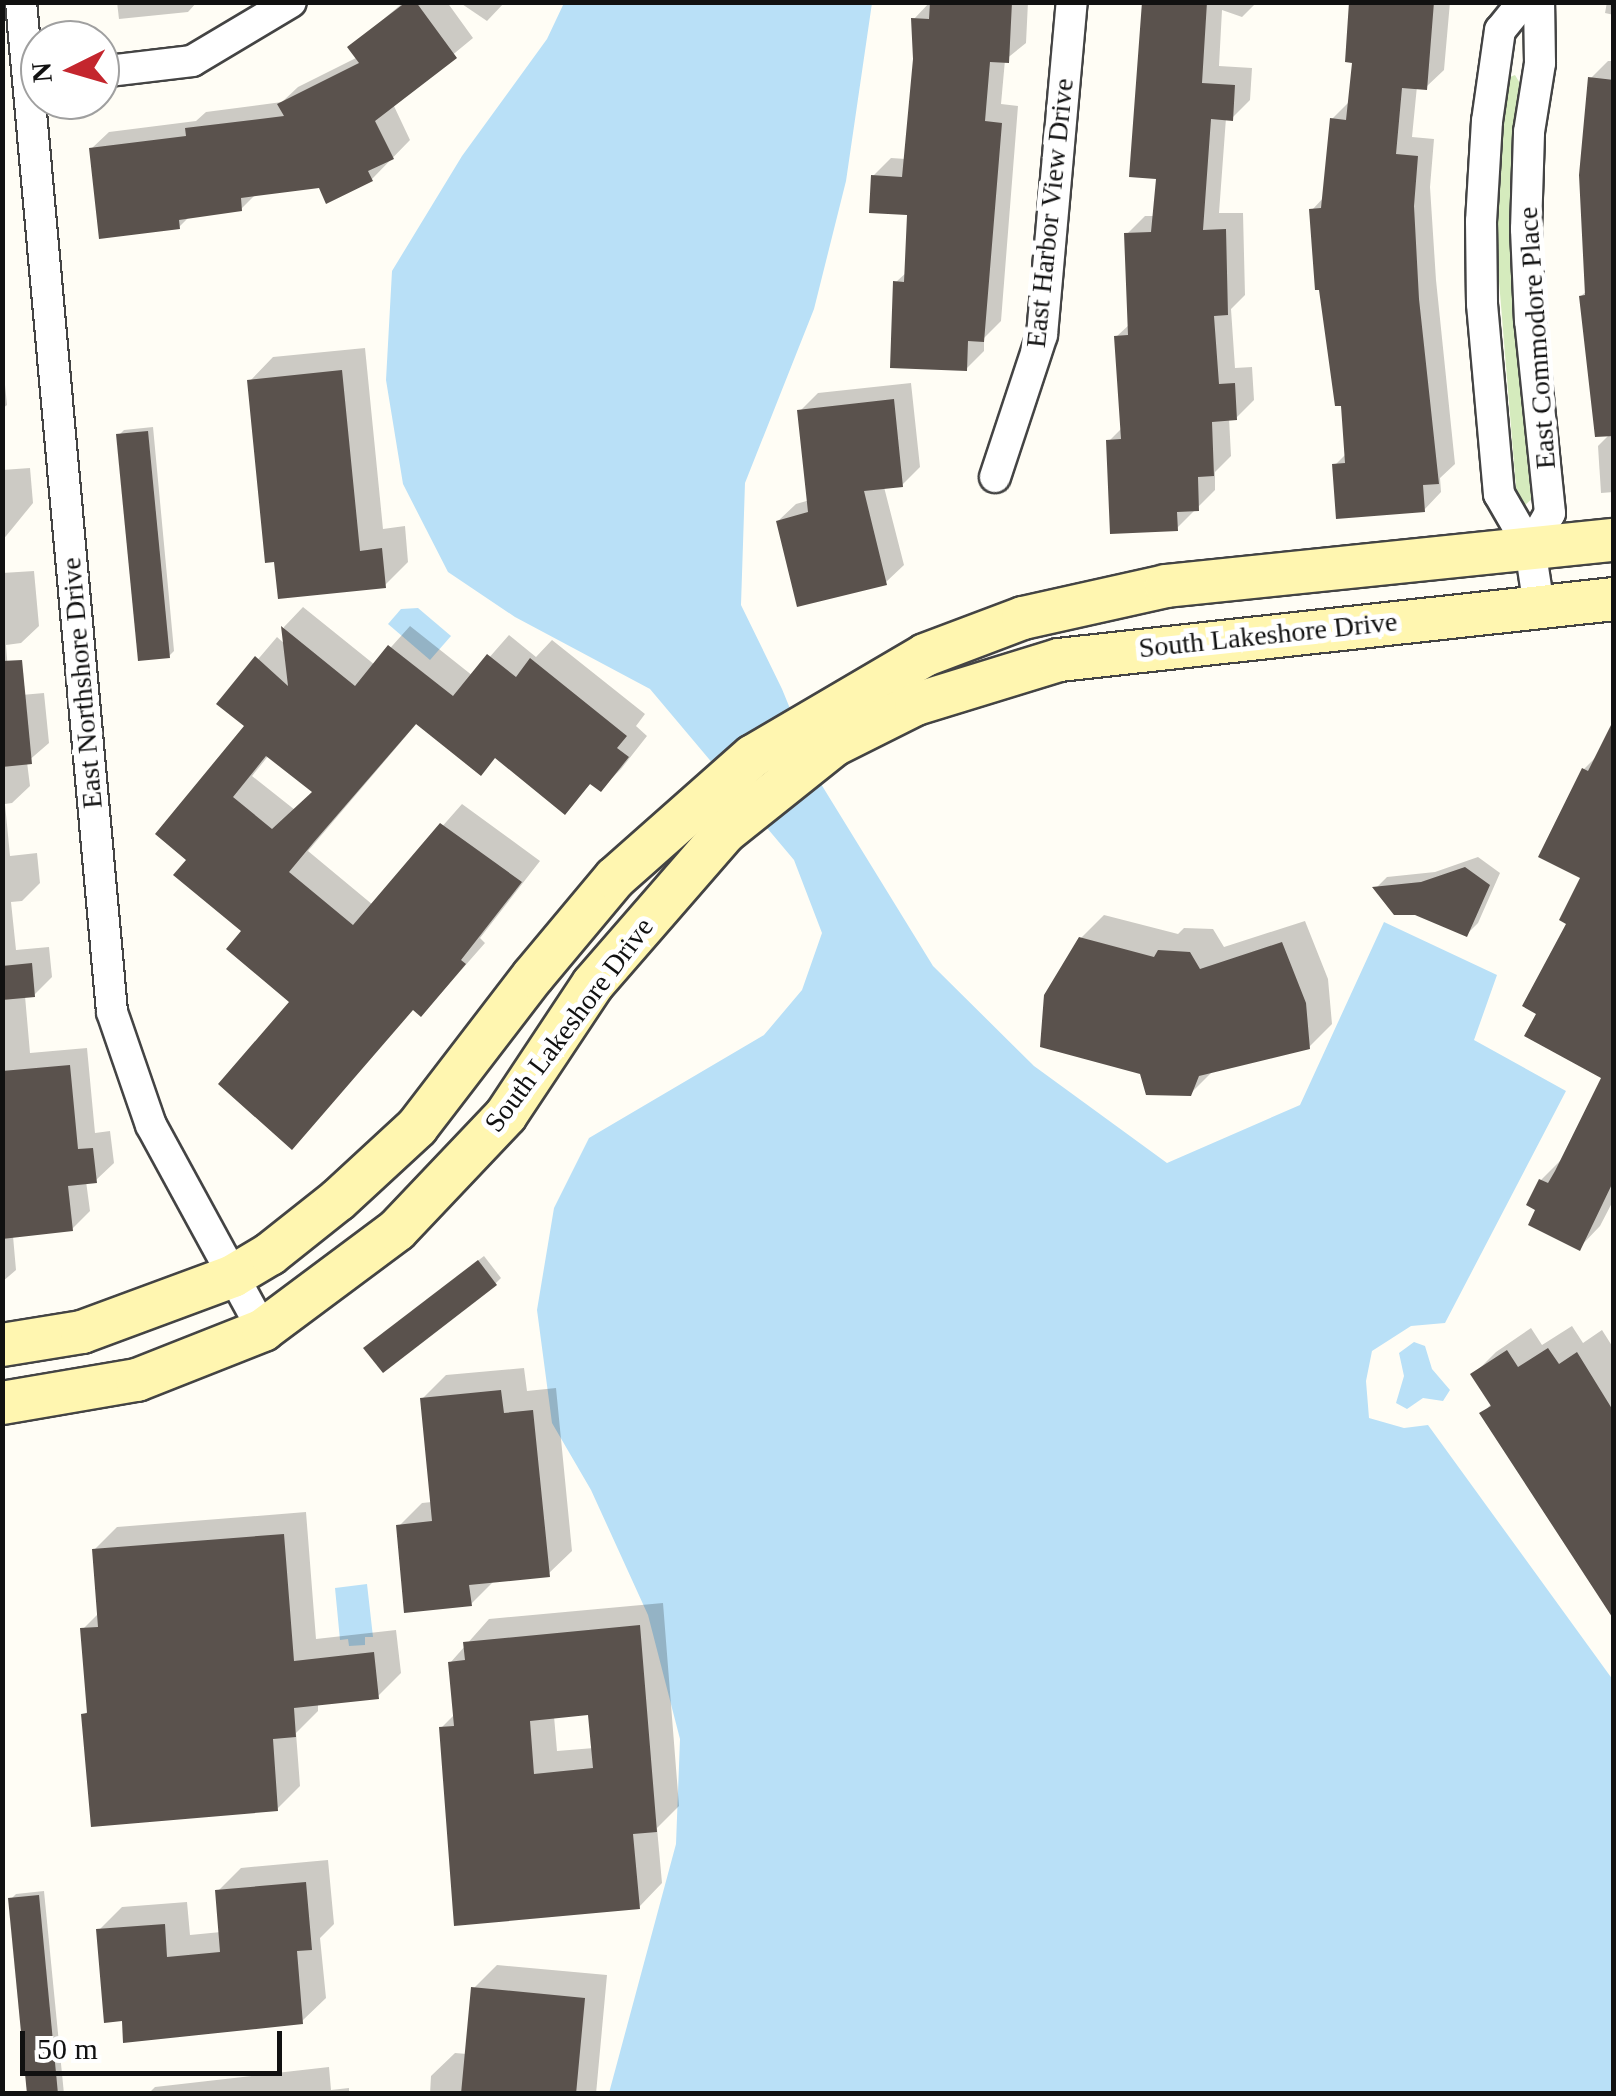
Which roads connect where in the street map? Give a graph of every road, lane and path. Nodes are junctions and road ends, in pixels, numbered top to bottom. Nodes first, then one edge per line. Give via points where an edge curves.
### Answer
1 (290, 2) edge
2 (1072, 2) edge
3 (1523, 2) edge
4 (1538, 2) edge
5 (120, 70) edge
6 (36, 120) edge
7 (996, 477) dead end
8 (1614, 540) edge
9 (1530, 548) junction
10 (1614, 599) edge
11 (1539, 607) junction
12 (822, 732) junction
13 (710, 819) junction
14 (233, 1276) junction
15 (263, 1330) junction
16 (2, 1345) edge
17 (2, 1403) edge

1 - 5 street via 192,61
2 - 7 street, East Harbor View Drive via 1042,335
3 - 9 street, East Commodore Place via 1500,30 1481,220 1482,304 1499,494
4 - 9 street, East Commodore Place via 1540,62 1526,229 1550,512
6 - 14 street, East Northshore Drive via 112,1012 151,1126
8 - 9 street, South Lakeshore Drive
9 - 11 street, East Commodore Place
9 - 12 street, South Lakeshore Drive via 1166,586 1066,606 925,655
10 - 11 street, South Lakeshore Drive
11 - 12 street, South Lakeshore Drive via 1059,660
12 - 13 street, South Lakeshore Drive
13 - 14 street, South Lakeshore Drive via 615,878 417,1127 338,1200
13 - 15 street, South Lakeshore Drive via 506,1115 397,1230
14 - 15 street, East Northshore Drive
14 - 16 street, South Lakeshore Drive via 82,1332
15 - 17 street, South Lakeshore Drive via 137,1380

